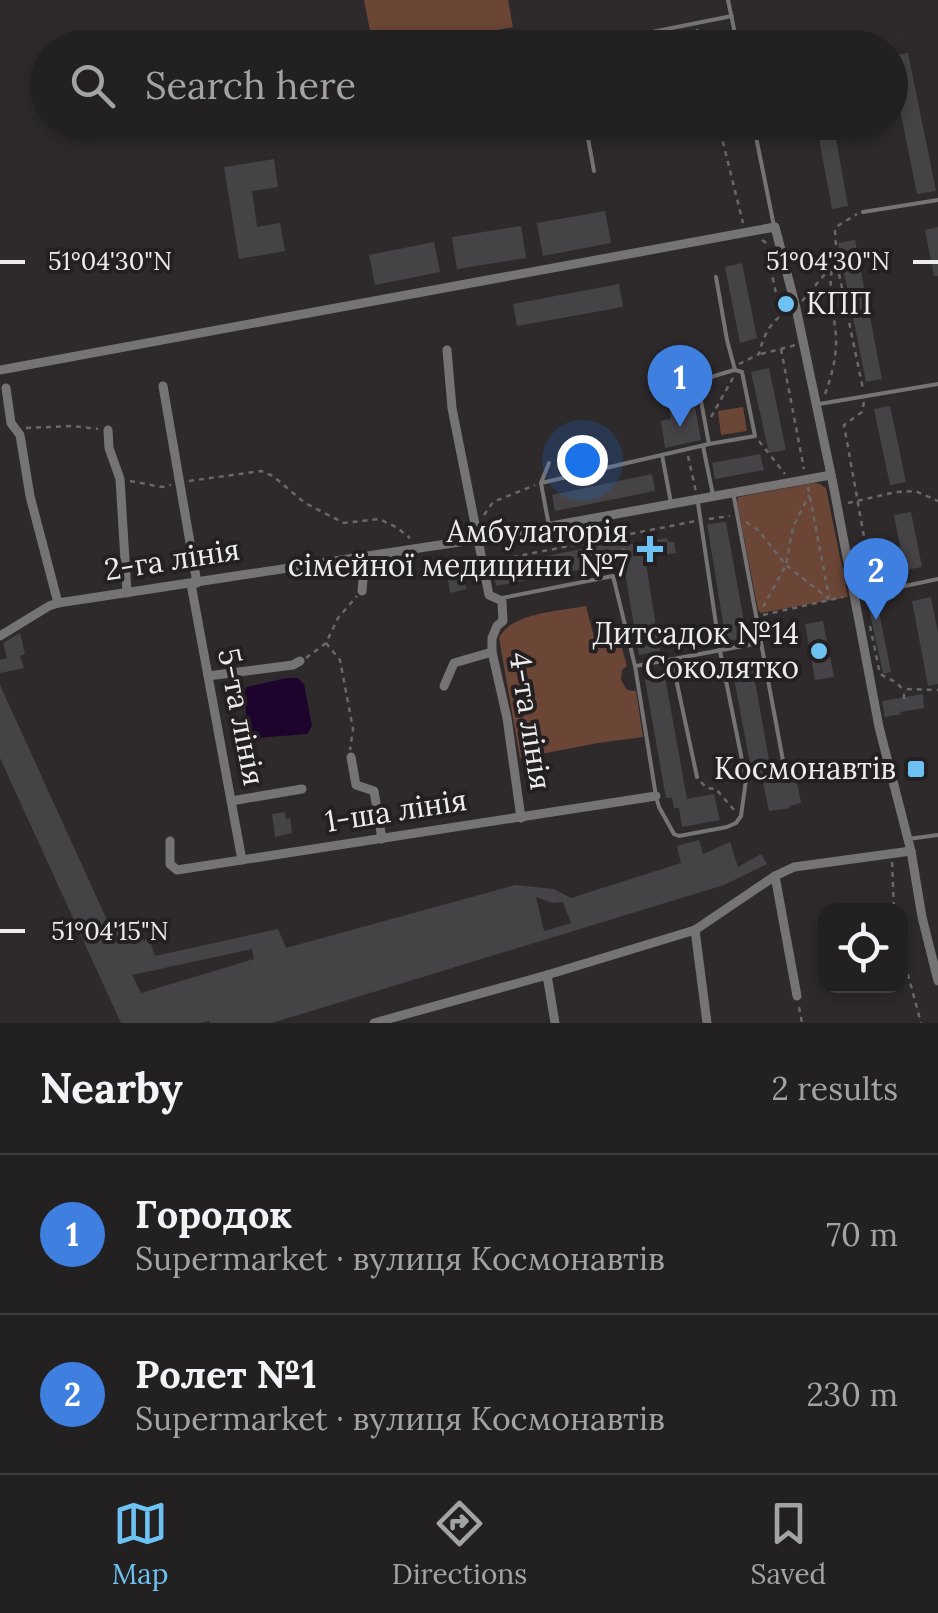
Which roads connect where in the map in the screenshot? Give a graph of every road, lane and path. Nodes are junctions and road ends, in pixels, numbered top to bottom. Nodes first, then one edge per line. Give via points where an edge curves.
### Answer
1 (728, 0) edge
2 (732, 16) junction
3 (696, 27) junction
4 (678, 30) edge
5 (691, 30) edge
6 (697, 30) edge
7 (735, 30) edge
8 (588, 140) edge
9 (722, 140) edge
10 (758, 140) edge
11 (594, 171) dead end
12 (938, 200) edge
13 (863, 212) joint
14 (775, 227) junction
15 (745, 233) junction
16 (761, 240) dead end
17 (837, 264) junction
18 (832, 268) junction
19 (716, 277) dead end
20 (795, 308) junction
21 (803, 344) junction
22 (781, 349) junction
23 (447, 350) dead end
24 (759, 354) junction
25 (0, 370) edge
26 (736, 370) junction
27 (938, 384) edge
28 (164, 386) dead end
29 (6, 388) dead end
30 (864, 396) junction
31 (817, 404) junction
32 (706, 426) junction
33 (15, 428) junction
34 (108, 433) joint
35 (755, 436) junction
36 (706, 445) junction
37 (687, 450) junction
38 (662, 456) junction
39 (549, 462) dead end
40 (830, 475) junction
41 (120, 479) junction
42 (806, 480) junction
43 (791, 482) junction
44 (180, 483) junction
45 (542, 483) junction
46 (732, 492) junction
47 (809, 494) junction
48 (713, 496) junction
49 (697, 498) junction
50 (857, 501) junction
51 (938, 501) edge
52 (670, 503) junction
53 (836, 506) junction
54 (737, 515) junction
55 (700, 520) junction
56 (550, 526) junction
57 (476, 527) junction
58 (620, 536) junction
59 (410, 538) dead end
60 (478, 538) junction
61 (365, 556) junction
62 (483, 563) junction
63 (786, 565) junction
64 (613, 576) junction
65 (938, 579) edge
66 (194, 583) junction
67 (362, 591) joint
68 (874, 592) junction
69 (127, 593) junction
70 (853, 597) junction
71 (829, 598) junction
72 (500, 599) junction
73 (58, 603) junction
74 (757, 617) junction
75 (0, 636) edge
76 (326, 643) junction
77 (759, 643) junction
78 (720, 651) junction
79 (492, 652) junction
80 (672, 660) junction
81 (300, 661) joint
82 (635, 666) junction
83 (208, 676) junction
84 (444, 686) dead end
85 (938, 690) edge
86 (904, 699) dead end
87 (351, 757) joint
88 (784, 766) dead end
89 (697, 777) joint
90 (302, 789) dead end
91 (656, 796) junction
92 (231, 801) junction
93 (740, 816) junction
94 (520, 818) junction
95 (938, 835) edge
96 (382, 838) junction
97 (908, 839) junction
98 (170, 841) dead end
99 (911, 851) junction
100 (892, 854) junction
101 (242, 860) junction
102 (775, 876) junction
103 (894, 903) edge
104 (695, 930) junction
105 (908, 974) edge
106 (547, 975) junction
107 (938, 981) edge
108 (797, 996) joint
109 (403, 1019) edge
110 (374, 1023) edge
111 (555, 1023) edge
112 (707, 1023) edge
113 (802, 1023) edge
114 (921, 1023) edge

1 - 2 lane
2 - 3 lane
2 - 7 lane
3 - 4 lane
3 - 5 path
3 - 6 path
8 - 11 lane
9 - 15 path
10 - 14 lane
12 - 13 lane
13 - 17 path via 835,230
14 - 15 street
14 - 20 street
15 - 25 street
16 - 20 path via 777,298 791,297
17 - 18 path
17 - 30 path
18 - 20 path
18 - 31 path via 835,362
19 - 26 lane
20 - 21 street
20 - 24 path via 774,321
21 - 22 path
21 - 31 street
22 - 24 path
22 - 42 path
23 - 57 street
24 - 26 path
26 - 32 path
26 - 32 lane via 698,385
26 - 35 lane via 742,372
27 - 30 lane
28 - 44 street, 5-та лінія
29 - 33 street
30 - 31 lane
30 - 50 path via 862,412 844,424
31 - 40 street
32 - 36 lane
33 - 34 path via 72,426
33 - 73 street
34 - 41 street
35 - 36 lane
35 - 43 path
36 - 37 lane
36 - 48 lane
37 - 38 lane
37 - 49 path
38 - 45 lane
38 - 52 lane
39 - 45 lane
40 - 42 street, 2-га лінія
40 - 53 street
41 - 44 path via 162,487
41 - 69 street
42 - 43 street, 2-га лінія
42 - 47 path
43 - 46 street, 2-га лінія
44 - 59 path via 262,471 344,522 379,519
44 - 66 street, 5-та лінія
45 - 56 lane
45 - 57 path via 493,502
46 - 48 street, 2-га лінія
46 - 54 lane
47 - 63 path via 793,527
47 - 71 path
48 - 49 street, 2-га лінія
49 - 52 street, 2-га лінія
49 - 55 lane
50 - 51 path via 915,491
50 - 53 path
50 - 68 path
52 - 56 street, 2-га лінія
53 - 70 street
54 - 55 path
54 - 63 path
54 - 74 lane
55 - 58 path
55 - 78 lane
56 - 60 street, 2-га лінія
57 - 60 street
58 - 62 path
58 - 64 path via 625,559
60 - 61 street, 2-га лінія
60 - 62 street
61 - 66 street, 2-га лінія
61 - 67 street
62 - 72 street via 489,595
63 - 71 path
63 - 74 path
64 - 72 lane
64 - 82 lane
65 - 68 lane
66 - 69 street, 2-га лінія
66 - 83 street, 5-та лінія
67 - 76 path
68 - 70 lane
69 - 73 street, 2-га лінія
70 - 97 street
71 - 74 path
72 - 79 street, 4-та лінія via 503,620
73 - 75 street, 2-га лінія
74 - 77 lane
76 - 81 path
76 - 87 path via 340,660
77 - 78 lane
77 - 88 lane
78 - 80 lane
78 - 93 lane via 746,780
79 - 84 street via 454,663
79 - 94 street, 4-та лінія
80 - 82 lane
80 - 89 lane
81 - 83 street
82 - 91 lane
83 - 92 street, 5-та лінія
85 - 86 path via 908,690
87 - 96 street via 356,786 374,791
89 - 93 path
90 - 92 street
91 - 93 lane via 678,836 726,827
91 - 94 street, 1-ша лінія
92 - 101 street, 5-та лінія
94 - 96 street, 1-ша лінія
95 - 97 lane
96 - 101 street, 1-ша лінія
97 - 99 street
98 - 101 street, 1-ша лінія via 170,864 177,870
99 - 100 street
99 - 107 street
100 - 102 street via 794,867
100 - 103 path
102 - 104 street
102 - 108 street
104 - 106 street
104 - 112 street
105 - 114 path
106 - 109 street
106 - 111 street
108 - 113 path
109 - 110 street

